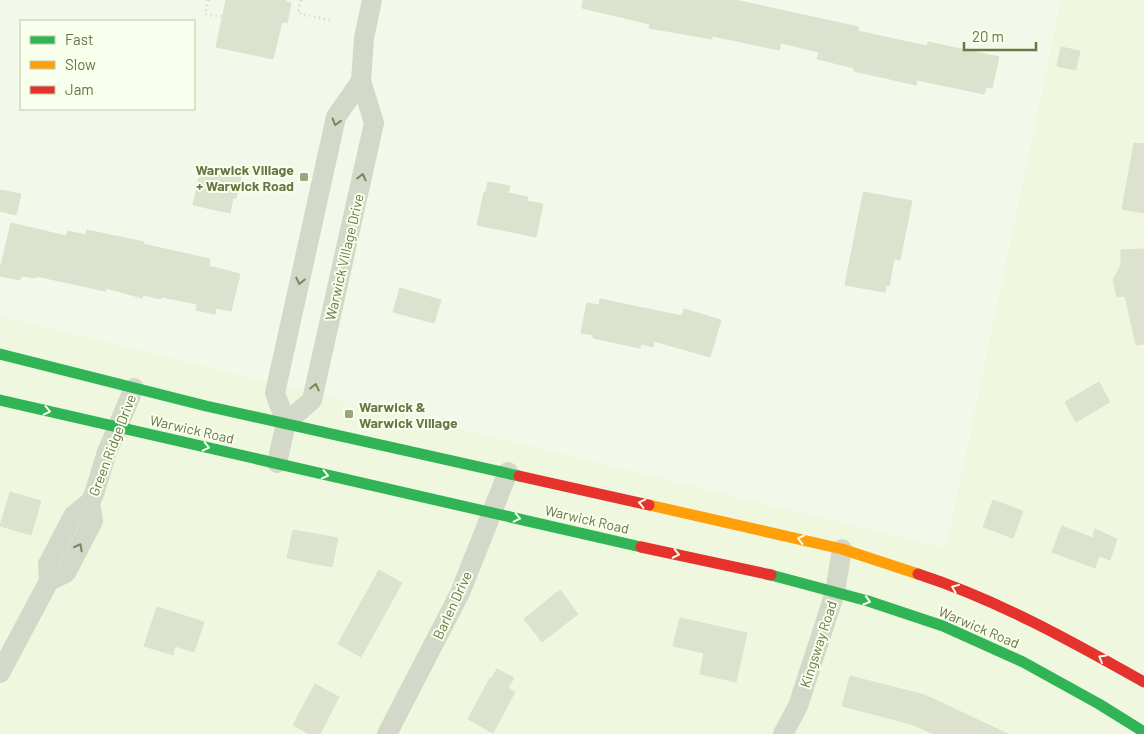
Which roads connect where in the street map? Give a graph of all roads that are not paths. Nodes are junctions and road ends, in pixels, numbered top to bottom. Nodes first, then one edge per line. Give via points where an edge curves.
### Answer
1 (372, 0) edge
2 (361, 81) junction
3 (0, 354) edge
4 (134, 388) junction
5 (0, 400) edge
6 (286, 424) junction
7 (117, 427) junction
8 (277, 463) junction
9 (508, 472) junction
10 (492, 512) junction
11 (842, 549) junction
12 (835, 592) junction
13 (0, 673) edge
14 (1144, 682) edge
15 (1144, 732) edge
16 (388, 734) edge
17 (783, 734) edge

1 - 2 street, Warwick Village Drive via 364,38
2 -> 6 street via 336,117 276,393
6 -> 2 street, Warwick Village Drive via 312,400 374,123
3 - 4 main road, Warwick Road
4 - 6 main road, Warwick Road
4 - 7 street, Green Ridge Drive
5 -> 7 main road, Warwick Road
6 - 8 street
6 - 9 main road, Warwick Road
7 -> 8 main road, Warwick Road
7 - 13 street, Green Ridge Drive via 94,494 90,502 73,516 48,564 50,581
8 -> 10 main road, Warwick Road
9 - 10 street, Barlen Drive
11 -> 9 main road, Warwick Road
10 -> 12 main road, Warwick Road
10 - 16 street, Barlen Drive via 460,593
11 - 12 street, Kingsway Road
14 -> 11 main road, Warwick Road via 1008,609 927,577
12 -> 15 main road, Warwick Road via 943,626 1023,662
12 - 17 street, Kingsway Road via 798,706

